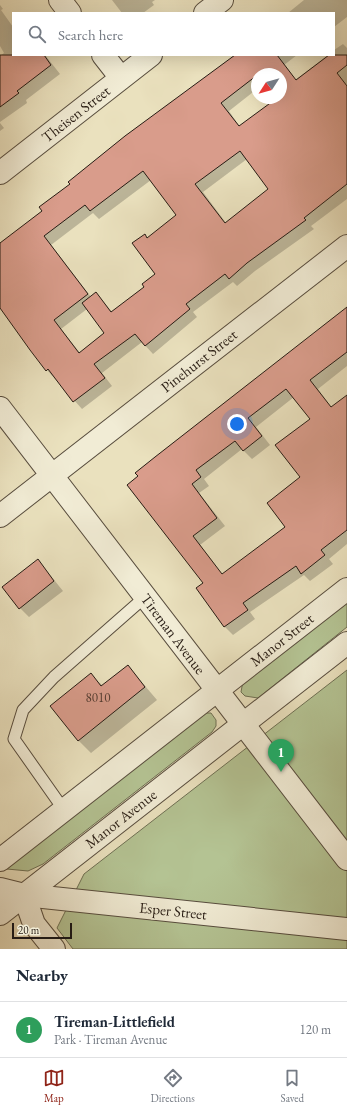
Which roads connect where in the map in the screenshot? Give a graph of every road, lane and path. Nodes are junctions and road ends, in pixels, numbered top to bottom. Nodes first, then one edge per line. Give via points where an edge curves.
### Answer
1 (60, 0) edge
2 (222, 0) edge
3 (69, 12) edge
4 (206, 12) edge
5 (104, 56) edge
6 (150, 56) edge
7 (121, 78) junction
8 (0, 173) edge
9 (347, 246) edge
10 (0, 408) edge
11 (51, 476) junction
12 (0, 516) edge
13 (347, 589) edge
14 (145, 598) junction
15 (347, 643) edge
16 (216, 691) junction
17 (242, 725) junction
18 (64, 810) junction
19 (347, 859) edge
20 (0, 860) edge
21 (0, 889) edge
22 (24, 895) junction
23 (0, 914) edge
24 (347, 929) edge
25 (54, 949) edge

1 - 3 street
2 - 4 street
5 - 7 street
6 - 7 street, Theisen Street
7 - 8 street, Theisen Street
9 - 11 street, Pinehurst Street
10 - 11 street, Tireman Avenue
11 - 12 street, Pinehurst Street
11 - 14 street, Tireman Avenue
13 - 16 street, Manor Street
14 - 16 street, Tireman Avenue
14 - 18 lane via 54,677 23,710 14,739
15 - 17 street
16 - 17 street, Tireman Avenue
16 - 18 street
17 - 19 street, Tireman Avenue
17 - 22 street, Manor Avenue
18 - 20 street
21 - 22 street, Esper Street
22 - 23 street, Manor Avenue
22 - 24 street, Esper Street
22 - 25 street via 34,924

